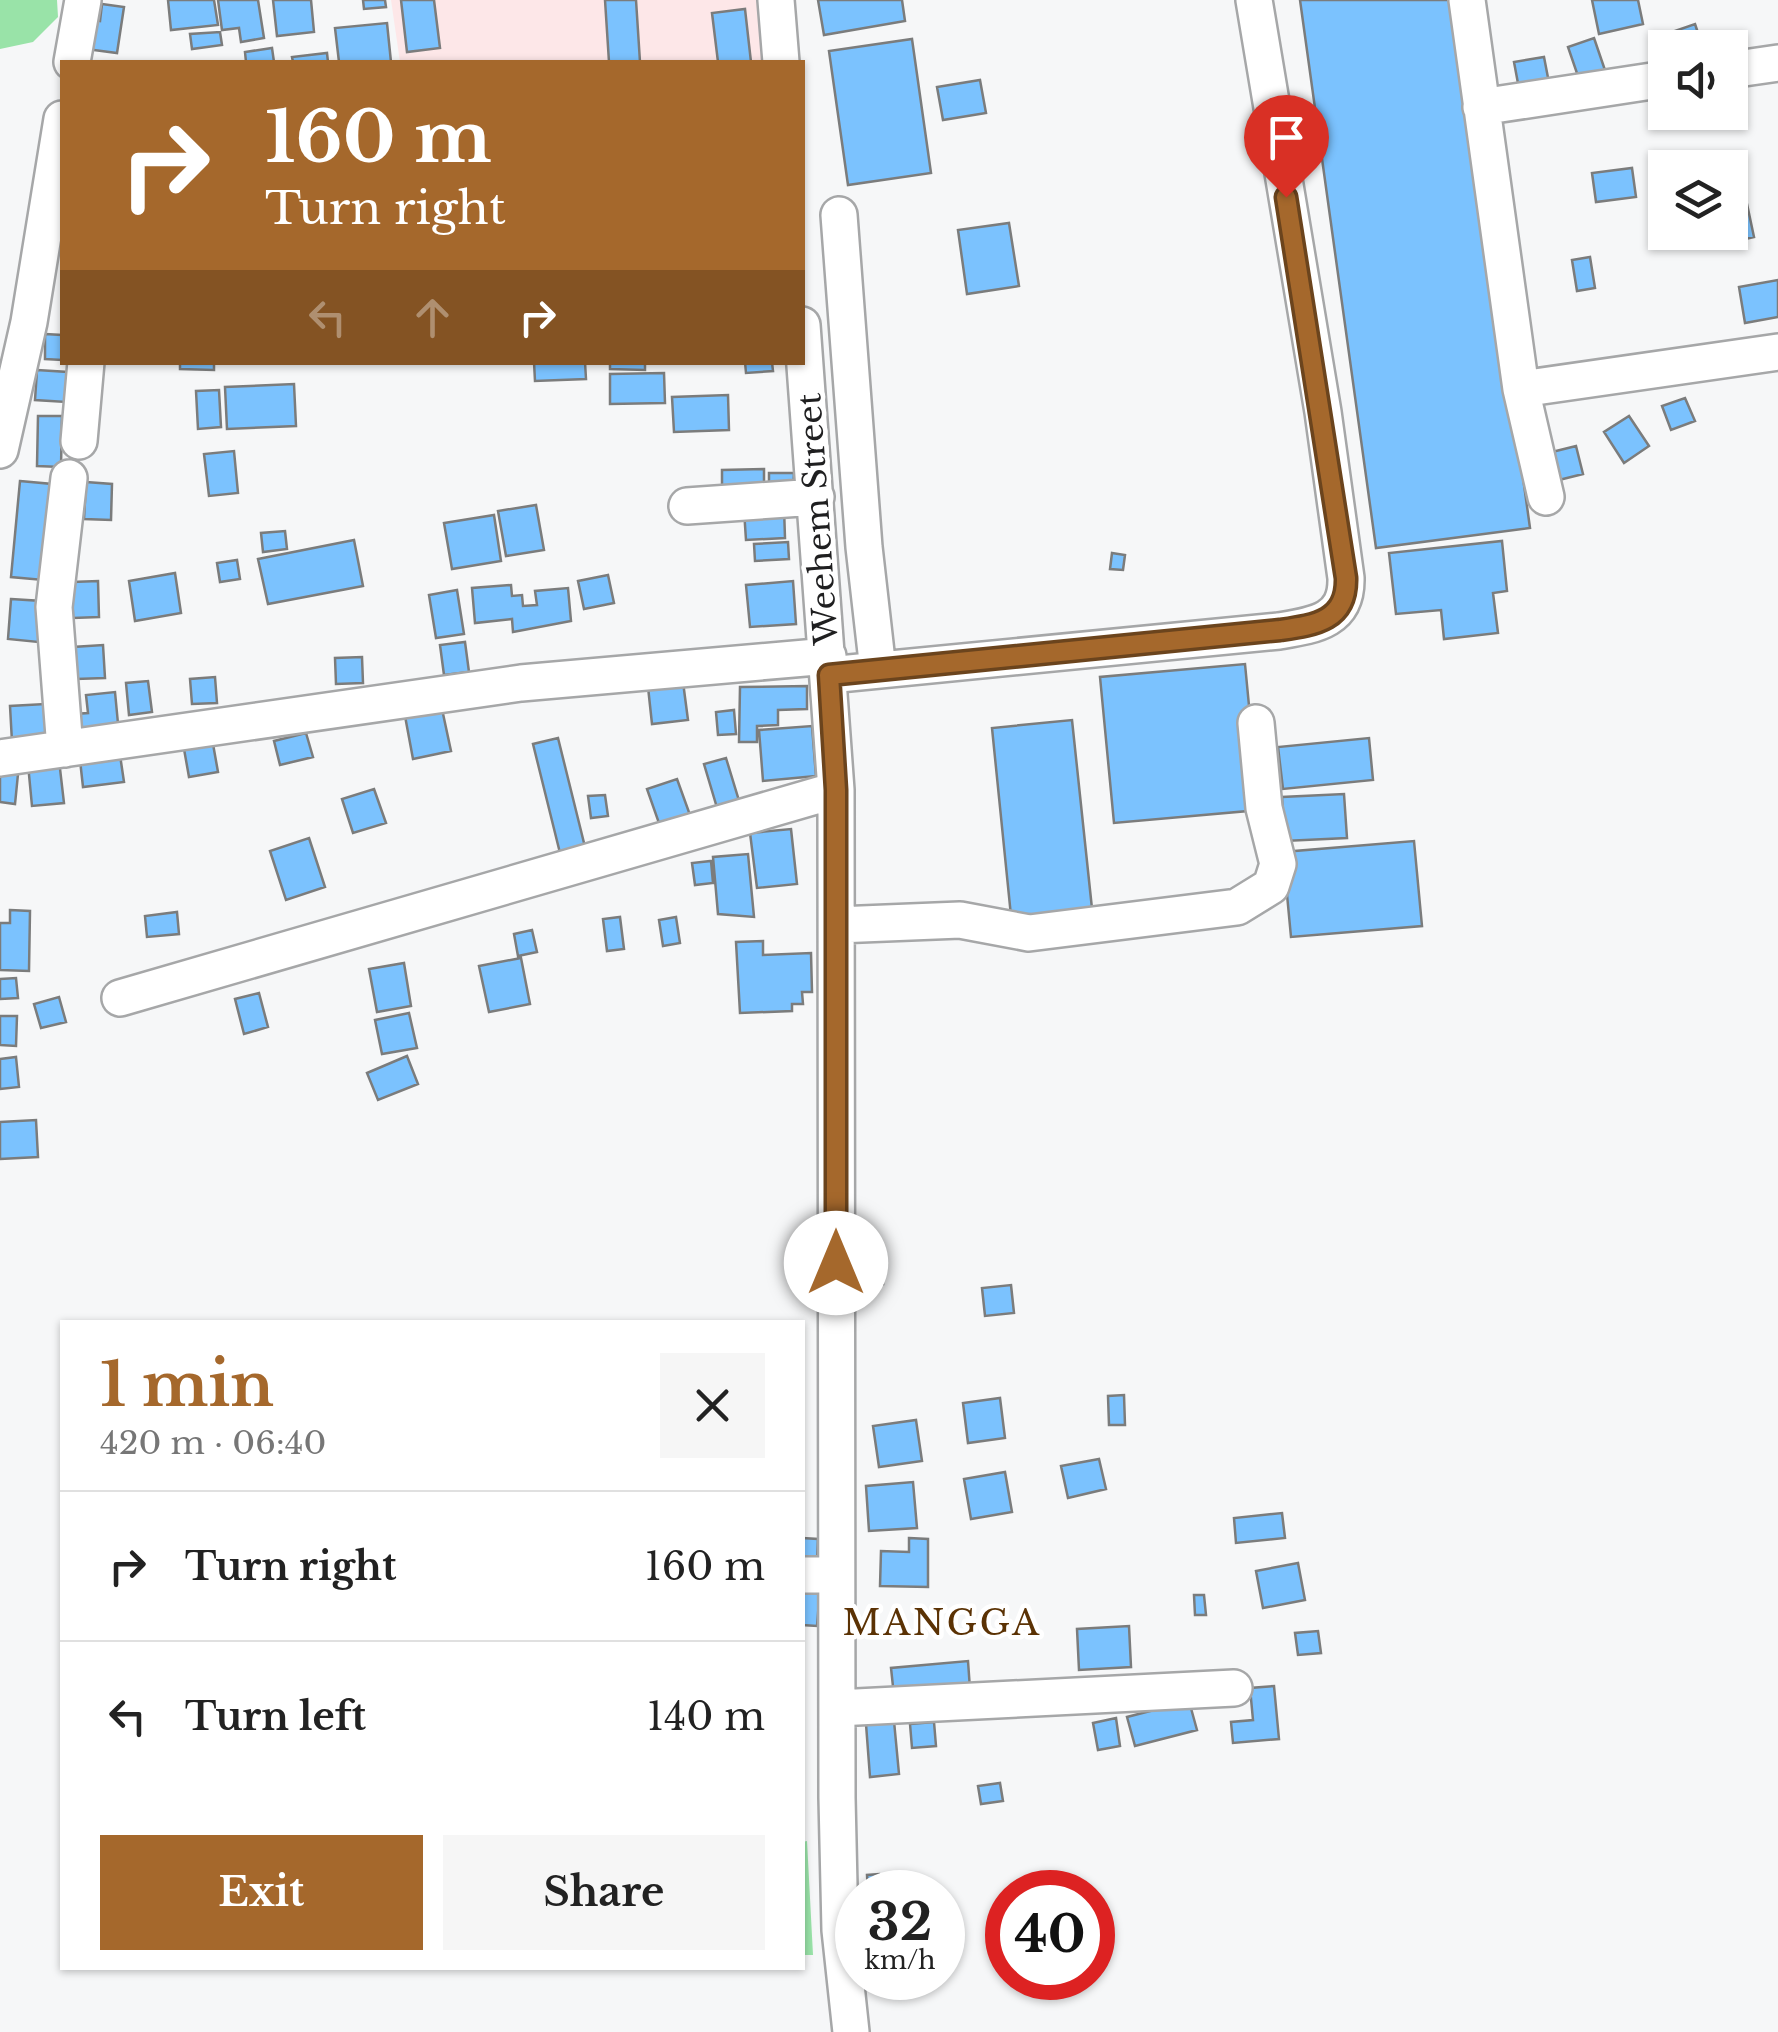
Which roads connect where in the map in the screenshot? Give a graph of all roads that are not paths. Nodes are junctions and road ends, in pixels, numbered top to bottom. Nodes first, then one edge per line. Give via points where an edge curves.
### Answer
1 (83, 0) edge
2 (776, 0) edge
3 (1254, 0) edge
4 (1467, 0) edge
5 (72, 60) edge
6 (781, 60) edge
7 (1778, 62) edge
8 (1748, 67) edge
9 (1648, 82) edge
10 (1481, 107) junction
11 (60, 152) edge
12 (839, 215) dead end
13 (46, 321) edge
14 (1778, 352) edge
15 (805, 362) edge
16 (86, 365) edge
17 (1521, 389) junction
18 (79, 441) dead end
19 (0, 450) edge
20 (69, 478) dead end
21 (816, 497) junction
22 (1546, 497) dead end
23 (687, 506) dead end
24 (829, 665) junction
25 (878, 670) junction
26 (1256, 723) dead end
27 (65, 749) junction
28 (0, 758) edge
29 (836, 790) junction
30 (838, 925) junction
31 (120, 998) dead end
32 (819, 1575) edge
33 (1234, 1688) dead end
34 (837, 1708) junction
35 (851, 2032) edge

1 - 5 street
2 - 6 street
3 - 25 street via 1323,412 1344,604 1329,619 1280,630
4 - 10 street
7 - 8 street
9 - 10 street
10 - 17 street
11 - 13 street
12 - 25 street
13 - 19 street
14 - 17 street
15 - 21 street, Weehem Street
16 - 18 street
17 - 22 street
20 - 27 street via 54,606
21 - 23 street
21 - 24 street, Weehem Street
24 - 25 street
24 - 27 street via 521,683
24 - 29 street, Weehem Street
26 - 30 street via 1264,808 1278,864 1271,886 1236,906 1030,933 960,920
27 - 28 street
29 - 30 street, Weehem Street
29 - 31 street
30 - 32 street, Weehem Street
32 - 34 street, Weehem Street
33 - 34 street
34 - 35 street, Weehem Street via 840,1930

